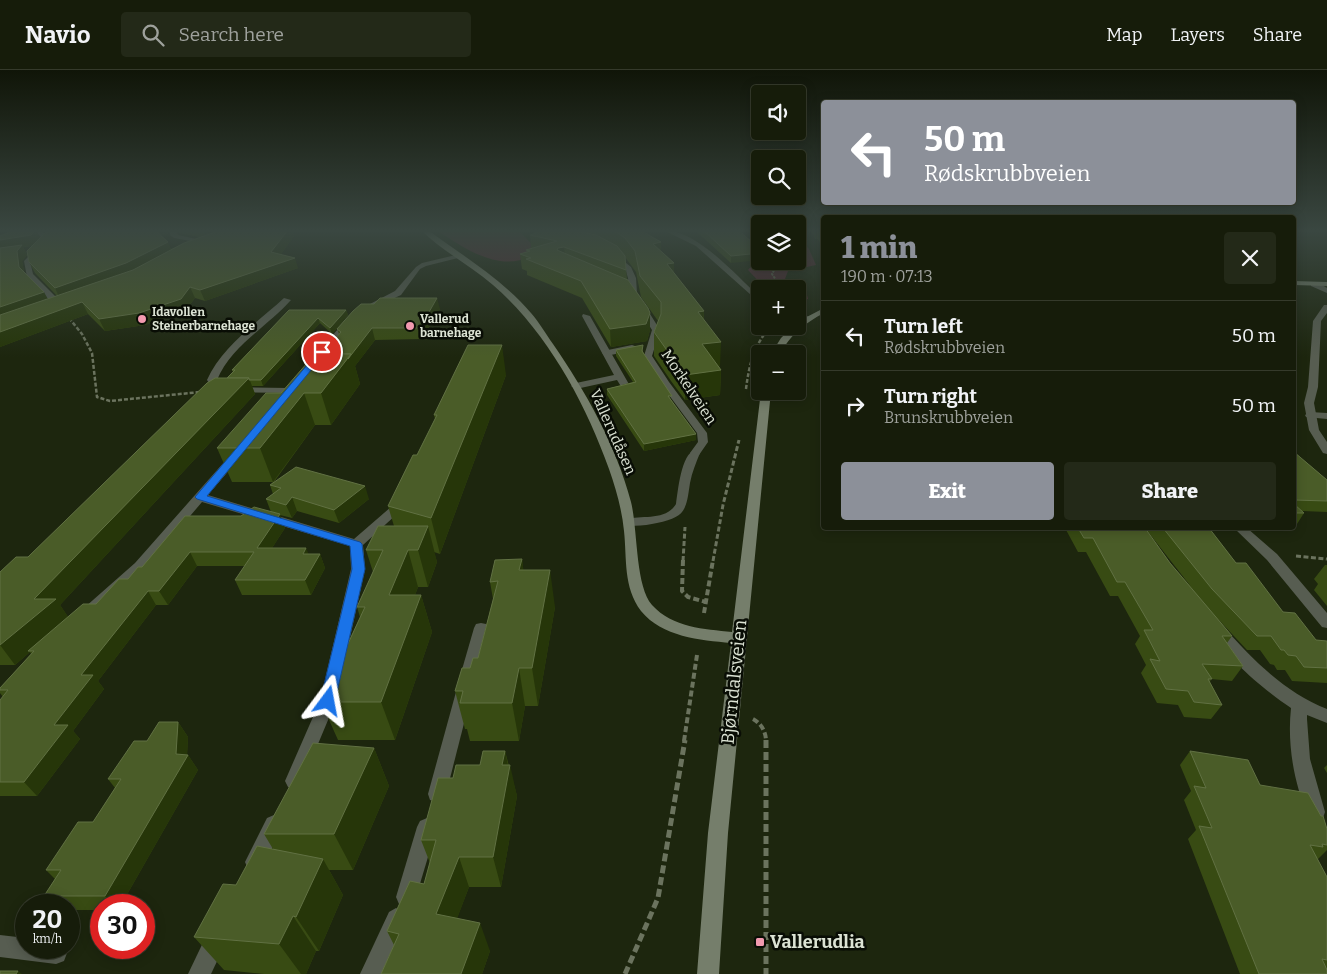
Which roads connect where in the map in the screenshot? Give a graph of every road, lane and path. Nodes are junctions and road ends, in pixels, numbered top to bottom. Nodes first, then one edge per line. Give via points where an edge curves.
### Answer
1 (29, 272) edge
2 (415, 272) edge
3 (480, 272) edge
4 (630, 272) edge
5 (728, 272) edge
6 (1296, 283) edge
7 (1326, 288) edge
8 (621, 289) edge
9 (633, 293) junction
10 (751, 293) edge
11 (68, 300) edge
12 (287, 300) dead end
13 (54, 306) junction
14 (369, 307) edge
15 (1327, 308) edge
16 (821, 312) edge
17 (356, 315) edge
18 (586, 316) dead end
19 (808, 319) joint
20 (764, 335) edge
21 (781, 345) edge
22 (649, 346) junction
23 (606, 353) junction
24 (304, 373) edge
25 (620, 377) junction
26 (576, 386) junction
27 (625, 386) edge
28 (218, 390) junction
29 (746, 391) dead end
30 (207, 397) edge
31 (765, 400) edge
32 (278, 405) edge
33 (1310, 415) junction
34 (1327, 416) edge
35 (739, 439) dead end
36 (244, 446) edge
37 (1327, 451) edge
38 (409, 492) edge
39 (200, 497) junction
40 (676, 513) junction
41 (630, 522) junction
42 (1242, 530) edge
43 (356, 544) junction
44 (1320, 558) dead end
45 (1327, 559) edge
46 (706, 602) junction
47 (704, 613) dead end
48 (1205, 615) edge
49 (74, 622) edge
50 (1327, 623) edge
51 (481, 628) dead end
52 (738, 638) junction
53 (697, 655) dead end
54 (1300, 705) junction
55 (1327, 716) edge
56 (753, 719) dead end
57 (288, 796) edge
58 (280, 814) edge
59 (1321, 829) edge
60 (248, 876) edge
61 (226, 921) edge
62 (0, 946) edge
63 (15, 948) edge
64 (199, 974) edge
65 (371, 974) edge
66 (625, 974) edge
67 (708, 974) edge
68 (766, 974) edge

1 - 13 street
2 - 14 street via 398,293
3 - 26 street, Vallerudåsen via 528,314
4 - 9 street, Morkelveien
5 - 10 street
6 - 7 street
8 - 9 street
9 - 22 street, Morkelveien via 656,330
11 - 13 street
12 - 28 street via 213,374 212,380
13 - 28 path via 82,334 89,346 97,397 110,401
15 - 33 street via 1318,321
16 - 19 street
17 - 24 street
18 - 23 street
19 - 21 street via 787,335
20 - 29 path via 752,354
22 - 23 street
22 - 40 street, Morkelveien via 648,356 702,433 703,442 688,467 681,506
23 - 25 street
25 - 26 street
25 - 27 street
26 - 41 street, Vallerudåsen via 615,470
28 - 30 street
28 - 32 street via 292,388
31 - 52 street, Bjørndalsveien
33 - 34 street
33 - 37 street via 1314,430
35 - 46 path via 723,505
36 - 39 street
38 - 43 street via 405,501
39 - 43 street
39 - 49 street via 140,566
40 - 41 street via 661,520
40 - 46 path via 685,526 682,591 688,597
41 - 52 street, Vallerudåsen via 636,588 645,606 664,623 679,629
42 - 50 street via 1272,557
43 - 57 street via 358,569 328,701
44 - 45 path
46 - 47 path
48 - 54 street via 1256,671
51 - 65 street via 445,768 405,898
52 - 67 street, Bjørndalsveien via 718,833
53 - 66 path via 658,898
54 - 55 street
54 - 59 street via 1298,748 1305,783
56 - 68 path via 759,722 766,736
58 - 60 street
61 - 64 street
62 - 63 street

